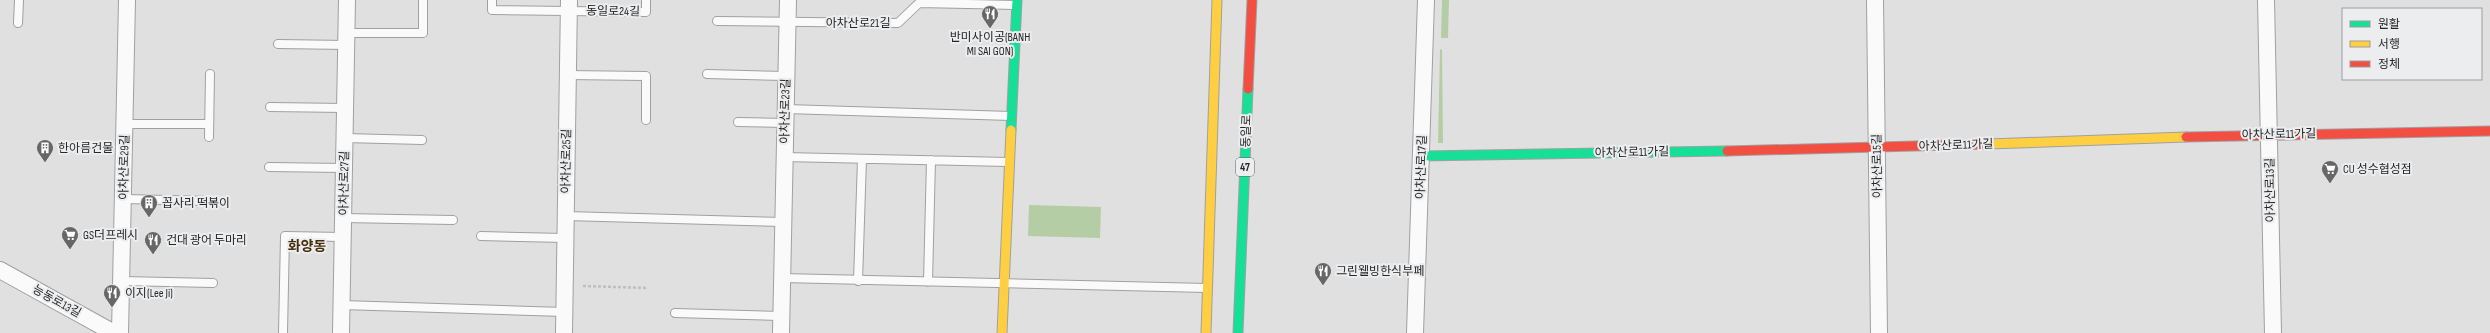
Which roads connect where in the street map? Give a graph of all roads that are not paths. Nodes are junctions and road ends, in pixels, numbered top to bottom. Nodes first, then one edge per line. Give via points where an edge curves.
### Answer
1 (19, 0) edge
2 (127, 0) edge
3 (347, 0) edge
4 (423, 0) edge
5 (492, 0) edge
6 (646, 0) edge
7 (788, 0) edge
8 (1217, 0) edge
9 (1252, 0) edge
10 (1426, 0) edge
11 (1875, 0) edge
12 (2266, 0) edge
13 (1017, 3) edge
14 (569, 5) edge
15 (717, 21) dead end
16 (787, 22) junction
17 (18, 23) dead end
18 (347, 39) junction
19 (278, 44) dead end
20 (210, 74) dead end
21 (707, 74) dead end
22 (568, 75) junction
23 (786, 76) junction
24 (270, 107) dead end
25 (345, 108) junction
26 (785, 116) junction
27 (1011, 116) junction
28 (646, 120) dead end
29 (738, 122) dead end
30 (125, 124) junction
31 (209, 124) junction
32 (2490, 131) edge
33 (2269, 134) junction
34 (209, 138) dead end
35 (345, 138) junction
36 (422, 140) dead end
37 (1877, 148) junction
38 (1421, 156) junction
39 (784, 157) junction
40 (862, 159) junction
41 (931, 160) junction
42 (1009, 162) junction
43 (269, 167) dead end
44 (344, 168) junction
45 (124, 199) junction
46 (210, 201) dead end
47 (566, 216) junction
48 (343, 218) junction
49 (453, 220) dead end
50 (783, 222) junction
51 (481, 236) dead end
52 (343, 237) junction
53 (565, 238) junction
54 (0, 270) edge
55 (782, 278) junction
56 (858, 280) junction
57 (122, 281) junction
58 (928, 282) junction
59 (213, 283) dead end
60 (1004, 284) junction
61 (1208, 288) junction
62 (342, 305) junction
63 (564, 312) junction
64 (675, 313) dead end
65 (781, 316) junction
66 (114, 333) edge
67 (120, 333) edge
68 (282, 333) edge
69 (341, 333) edge
70 (564, 333) edge
71 (781, 333) edge
72 (1002, 333) edge
73 (1206, 333) edge
74 (1238, 333) edge
75 (1415, 333) edge
76 (1879, 333) edge
77 (2273, 333) edge

1 - 17 lane
2 - 30 street, 아차산로29길
3 - 18 street, 아차산로27길
4 - 18 lane via 423,33
5 - 14 lane via 492,10
6 - 14 lane, 동일로24길 via 646,12
7 - 16 street, 아차산로23길
8 - 61 street
9 - 74 street, 동일로 / 47
10 - 38 street, 아차산로17길
11 - 37 street, 아차산로15길
12 - 33 street, 아차산로13길
13 - 16 lane, 아차산로21길 via 919,3 898,23
13 - 27 street, 아차산로21길
14 - 22 street, 아차산로25길
15 - 16 lane, 아차산로21길
16 - 23 street, 아차산로23길
18 - 19 lane
18 - 25 street, 아차산로27길
20 - 31 lane
21 - 23 lane
22 - 28 lane via 646,76
22 - 47 street, 아차산로25길
23 - 26 street, 아차산로23길
24 - 25 lane
25 - 35 street, 아차산로27길
26 - 27 lane
26 - 29 lane
26 - 39 street, 아차산로23길
27 - 42 street, 아차산로21길
30 - 31 lane
30 - 45 street, 아차산로29길
31 - 34 lane
32 - 33 street, 아차산로11가길
33 - 37 street, 아차산로11가길
33 - 77 street, 아차산로13길
35 - 36 lane
35 - 44 street, 아차산로27길
37 - 38 street, 아차산로11가길
37 - 76 street, 아차산로15길
38 - 75 street, 아차산로17길
39 - 40 lane
39 - 50 street, 아차산로23길
40 - 41 lane
40 - 56 lane
41 - 42 lane
41 - 58 lane
42 - 60 street, 아차산로21길
43 - 44 lane
44 - 48 street, 아차산로27길
45 - 46 lane
45 - 57 street, 아차산로29길
47 - 50 lane
47 - 53 street, 아차산로25길
48 - 49 lane
48 - 52 street, 아차산로27길
50 - 55 street, 아차산로23길
51 - 53 lane
52 - 62 street, 아차산로27길
52 - 68 lane via 285,236
53 - 63 street, 아차산로25길
54 - 66 street, 능동로13길
55 - 56 lane
55 - 65 street, 아차산로23길
56 - 58 lane
57 - 59 lane
57 - 67 street, 아차산로29길
58 - 60 lane
60 - 61 lane
60 - 72 street, 아차산로21길
61 - 73 street
62 - 63 lane
62 - 69 street, 아차산로27길
63 - 70 street, 아차산로25길
64 - 65 lane
65 - 71 street, 아차산로23길

